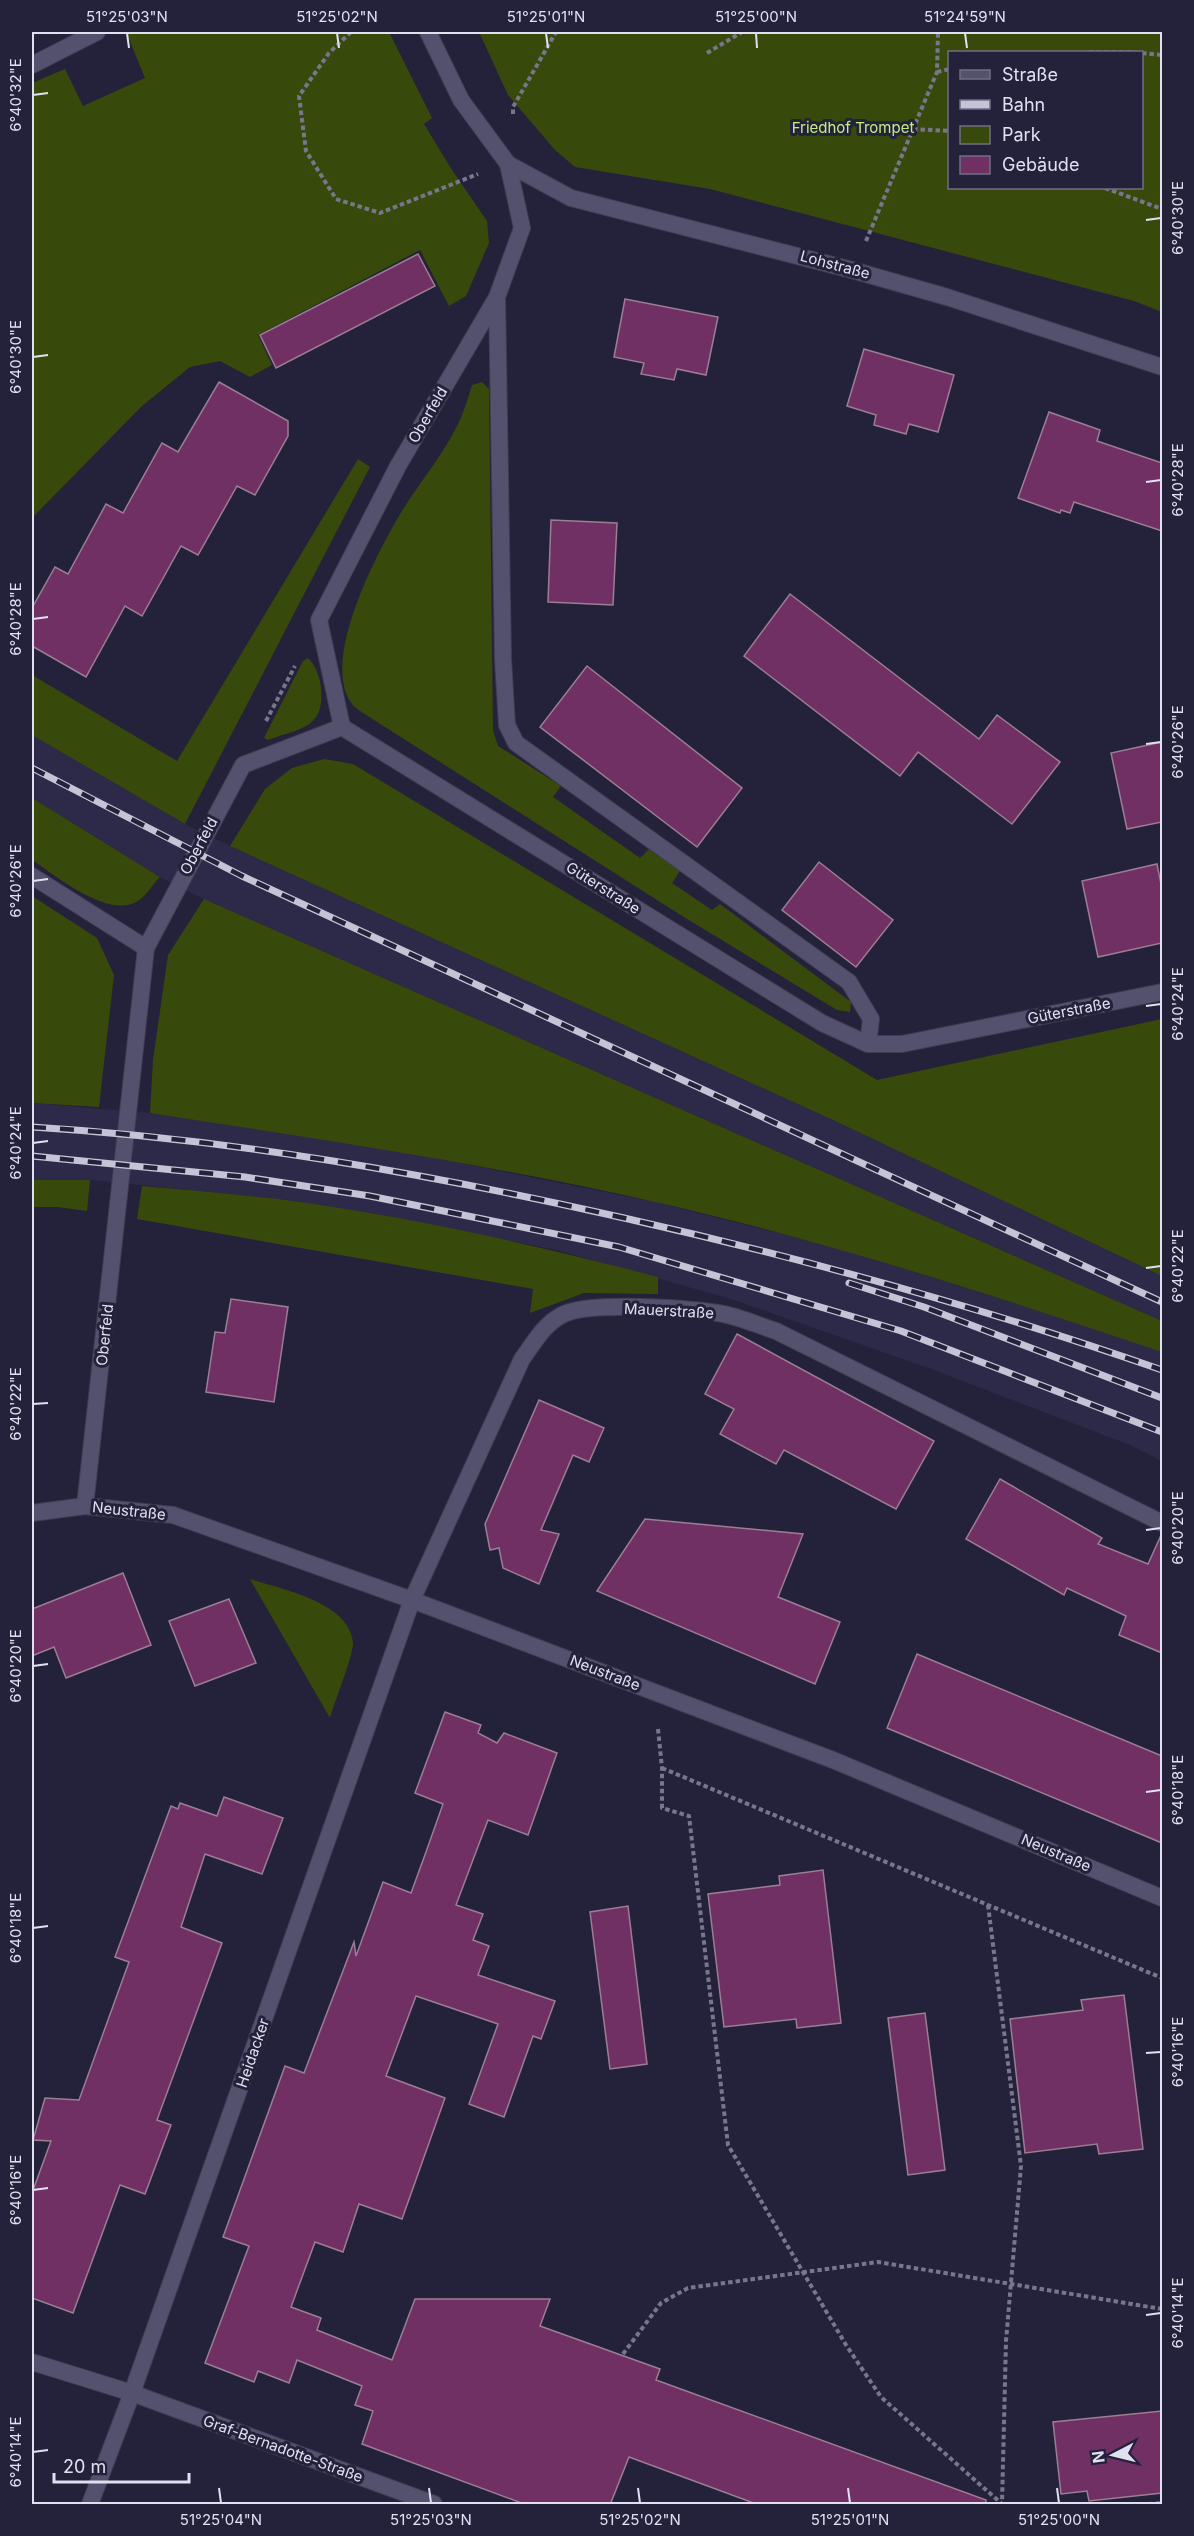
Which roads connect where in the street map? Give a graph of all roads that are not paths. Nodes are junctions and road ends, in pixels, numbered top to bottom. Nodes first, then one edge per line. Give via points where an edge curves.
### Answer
1 (97, 32) edge
2 (428, 32) edge
3 (32, 66) edge
4 (508, 164) junction
5 (497, 297) junction
6 (1162, 367) edge
7 (342, 727) junction
8 (32, 876) edge
9 (146, 948) junction
10 (1162, 992) edge
11 (868, 1044) junction
12 (85, 1506) junction
13 (32, 1513) edge
14 (1162, 1523) edge
15 (412, 1600) junction
16 (1162, 1898) edge
17 (32, 2362) edge
18 (132, 2393) junction
19 (90, 2505) edge
20 (434, 2505) edge

1 - 3 street
2 - 4 street, Oberfeld via 461,100
4 - 5 street, Oberfeld via 522,228
4 - 6 street, Lohstraße via 571,198 947,297
5 - 7 street, Oberfeld via 399,466 319,620
5 - 11 street, Oberfeld via 507,725 516,743 849,982 871,1019
7 - 9 street, Oberfeld via 243,765
7 - 11 street, Güterstraße via 822,1023
8 - 9 street
9 - 12 street, Oberfeld
10 - 11 street, Güterstraße via 902,1044
12 - 13 street, Neustraße
12 - 15 street, Neustraße via 173,1515
14 - 15 street, Mauerstraße via 776,1331 719,1313 588,1308 564,1314 546,1325 522,1359
15 - 16 street, Neustraße via 833,1760
15 - 18 street, Heidacker
17 - 18 street, Graf-Bernadotte-Straße
18 - 19 street, Heidacker
18 - 20 street, Graf-Bernadotte-Straße

